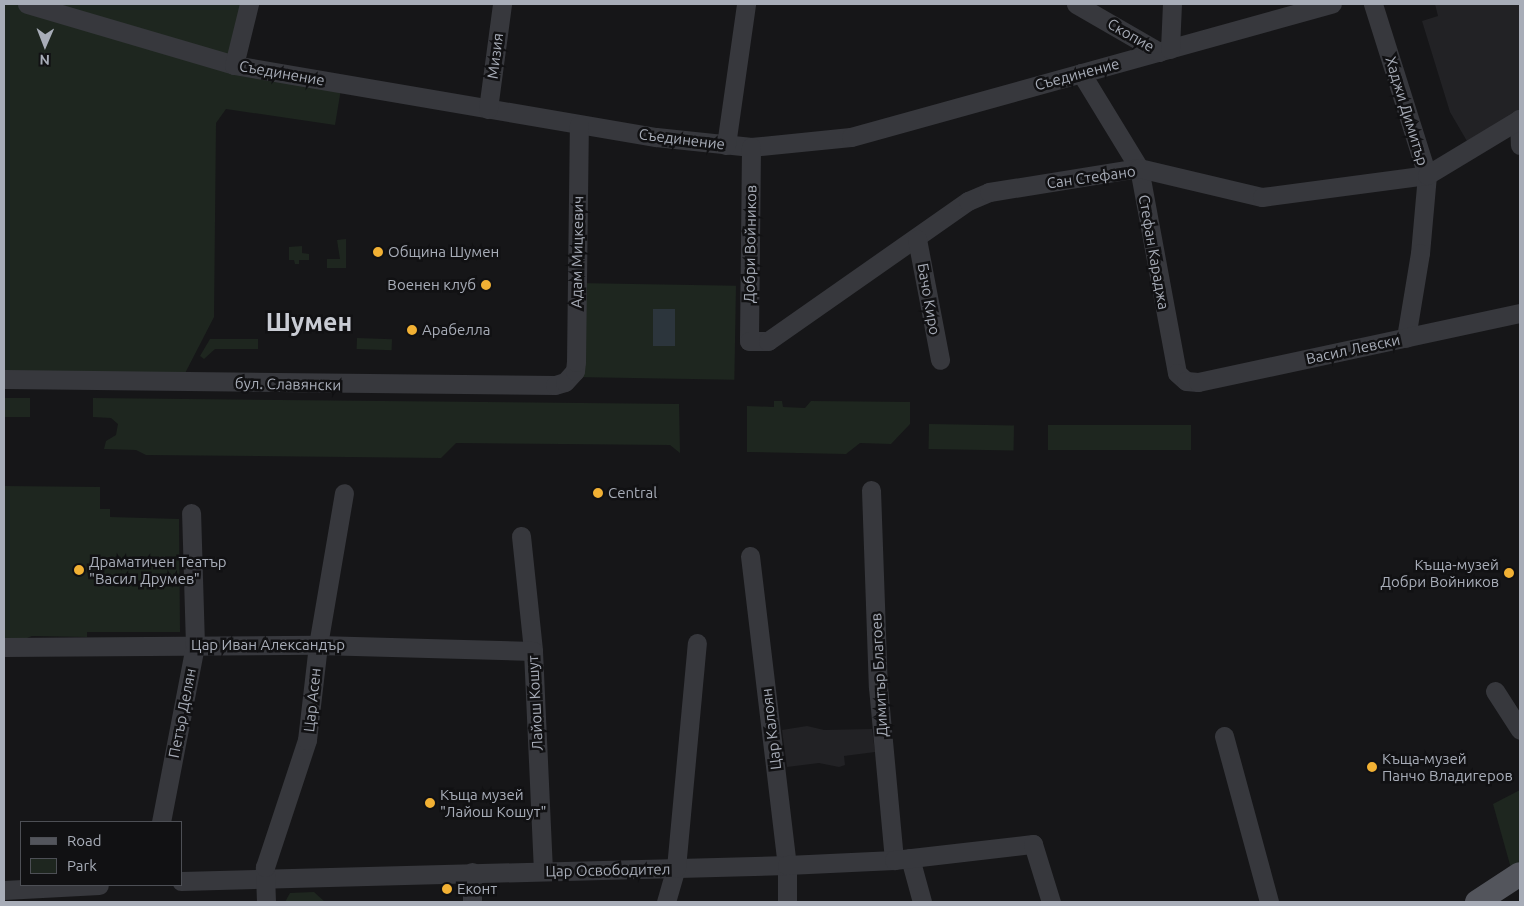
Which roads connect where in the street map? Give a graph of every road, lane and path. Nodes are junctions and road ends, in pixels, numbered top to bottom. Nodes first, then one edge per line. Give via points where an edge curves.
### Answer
1 (27, 4) edge
2 (249, 4) edge
3 (502, 4) edge
4 (746, 4) edge
5 (1076, 4) edge
6 (1172, 4) edge
7 (1329, 4) edge
8 (1373, 4) edge
9 (1165, 51) junction
10 (234, 65) junction
11 (1081, 73) junction
12 (488, 109) junction
13 (1520, 119) edge
14 (579, 125) junction
15 (726, 145) junction
16 (1520, 145) edge
17 (751, 146) junction
18 (1139, 168) junction
19 (1427, 175) junction
20 (916, 239) junction
21 (1520, 313) edge
22 (1406, 338) junction
23 (748, 341) joint
24 (940, 360) dead end
25 (571, 378) joint
26 (4, 379) edge
27 (1186, 381) joint
28 (871, 490) dead end
29 (344, 493) dead end
30 (192, 513) dead end
31 (521, 536) dead end
32 (750, 556) dead end
33 (697, 643) dead end
34 (195, 645) junction
35 (318, 645) junction
36 (4, 647) edge
37 (532, 651) junction
38 (1495, 692) dead end
39 (1520, 730) edge
40 (1224, 736) dead end
41 (161, 821) edge
42 (902, 859) junction
43 (787, 865) junction
44 (676, 868) junction
45 (543, 871) junction
46 (472, 872) junction
47 (1520, 874) edge
48 (265, 876) junction
49 (182, 881) edge
50 (80, 886) edge
51 (4, 890) edge
52 (266, 902) edge
53 (472, 902) edge
54 (666, 902) edge
55 (787, 902) edge
56 (922, 902) edge
57 (1051, 902) edge
58 (1269, 902) edge
59 (1477, 902) edge

1 - 10 street, Съединение
2 - 10 street
3 - 12 street, Мизия
4 - 15 street
5 - 9 street, Скопие
6 - 9 street
7 - 9 street, Съединение
8 - 19 street, Хаджи Димитър
9 - 11 street, Съединение
10 - 12 street, Съединение
11 - 17 street, Съединение via 851,137 814,143
11 - 18 street, Стефан Караджа
12 - 14 street, Съединение
13 - 16 street
13 - 19 street, Сан Стефано
14 - 15 street, Съединение
14 - 25 street, Адам Мицкевич via 576,362
15 - 17 street, Съединение
17 - 23 street, Добри Войников
18 - 19 street, Сан Стефано via 1262,197
18 - 20 street, Сан Стефано via 989,192 968,201
18 - 27 street, Стефан Караджа via 1177,373
19 - 22 street, Хаджи Димитър via 1420,253
20 - 23 street, Сан Стефано via 768,341
20 - 24 street, Бачо Киро
21 - 22 street, Васил Левски
22 - 27 street, Васил Левски via 1198,382
25 - 26 street, бул. Славянски via 555,386
28 - 42 street, Димитър Благоев via 878,687
29 - 35 street, Цар Асен
30 - 34 street, Петър Делян
31 - 37 street, Лайош Кошут
32 - 43 street, Цар Калоян
33 - 44 street
34 - 35 street, Цар Иван Александър
34 - 36 street, Цар Иван Александър
34 - 41 street, Петър Делян
35 - 37 street, Цар Иван Александър
35 - 48 street, Цар Асен via 307,740 265,867
37 - 45 street, Лайош Кошут
38 - 39 street
40 - 58 street
42 - 43 street, Цар Освободител
42 - 56 street, Димитър Благоев
42 - 57 street, Цар Освободител via 1033,844
43 - 44 street, Цар Освободител
43 - 55 street, Цар Калоян
44 - 45 street, Цар Освободител
44 - 54 street
45 - 46 street, Цар Освободител
46 - 48 street, Цар Освободител
46 - 53 street
47 - 59 main road
48 - 49 street, Цар Освободител
48 - 52 street, Цар Асен
50 - 51 street

